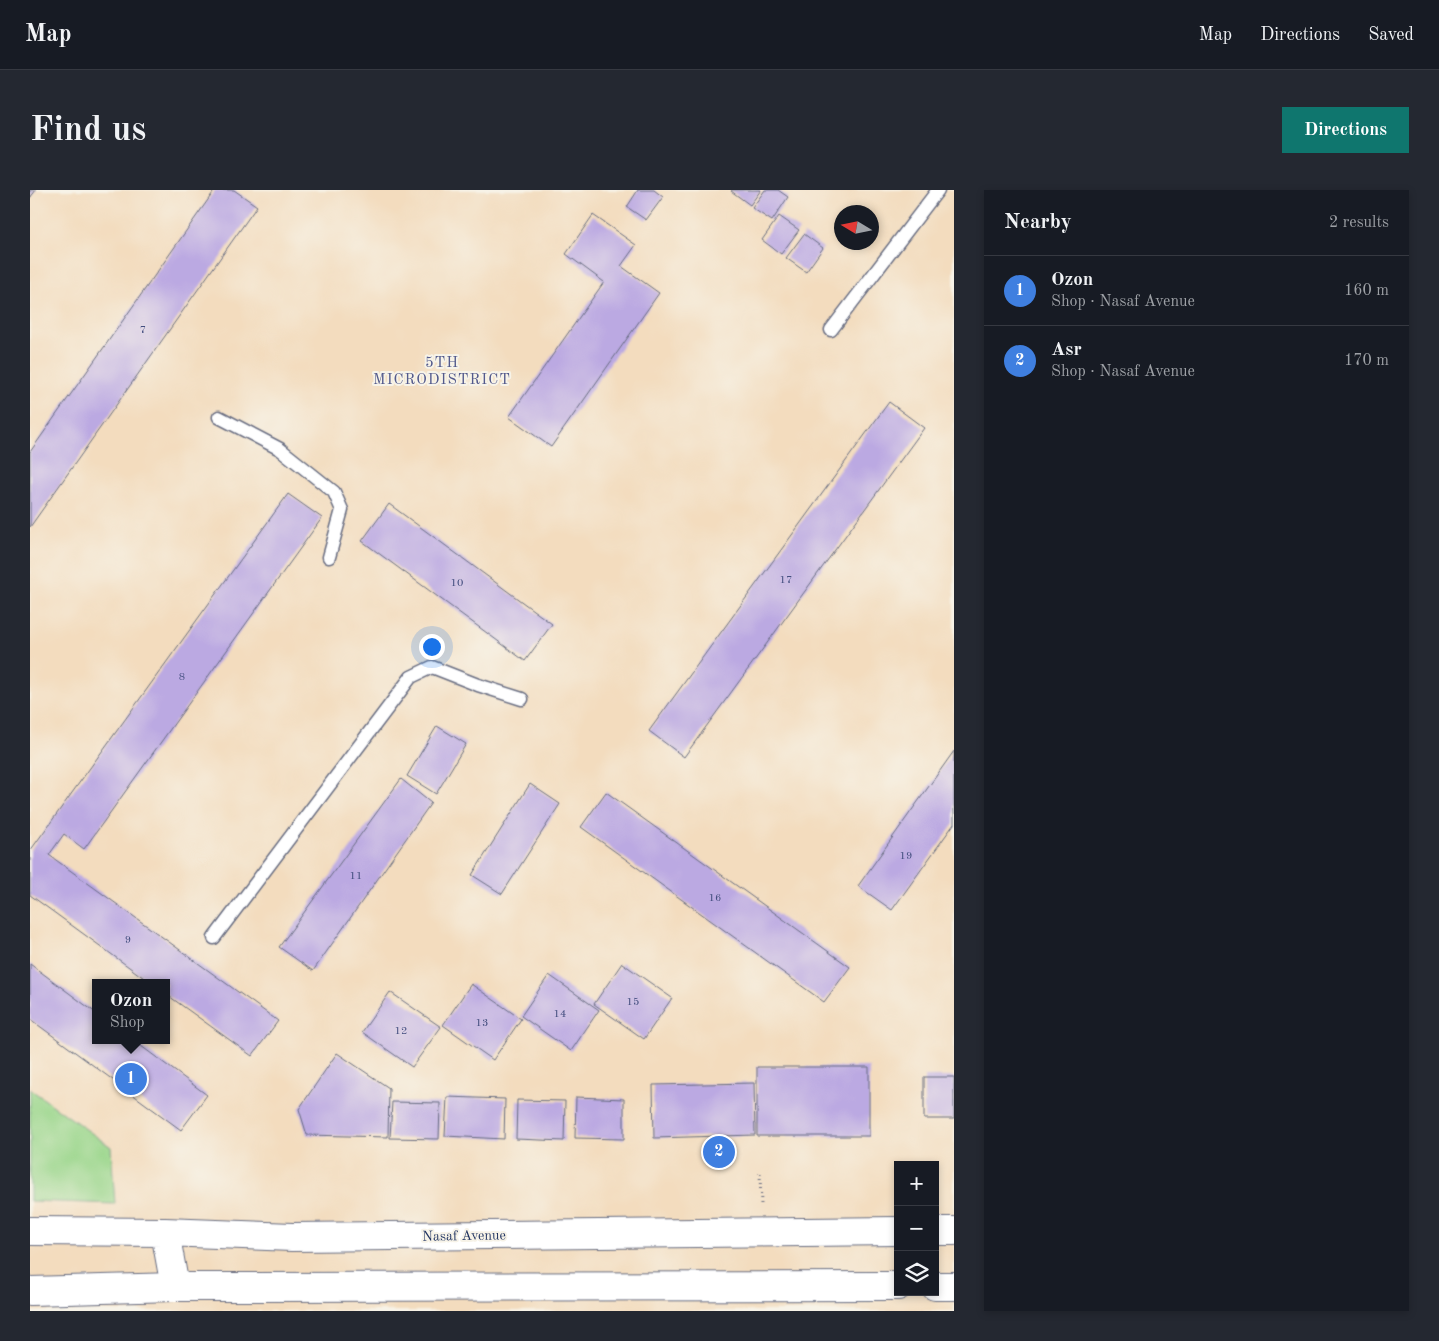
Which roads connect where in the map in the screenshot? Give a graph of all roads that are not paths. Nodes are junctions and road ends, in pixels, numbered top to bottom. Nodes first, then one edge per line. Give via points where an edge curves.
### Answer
1 (938, 190) edge
2 (831, 330) dead end
3 (219, 417) dead end
4 (329, 557) dead end
5 (522, 699) dead end
6 (214, 938) dead end
7 (954, 1230) edge
8 (30, 1231) edge
9 (894, 1231) edge
10 (939, 1231) edge
11 (165, 1232) junction
12 (894, 1286) edge
13 (939, 1286) edge
14 (954, 1286) edge
15 (175, 1287) junction
16 (30, 1291) edge

1 - 2 lane
3 - 4 lane via 280,449 334,492 342,510
5 - 6 lane via 432,667 411,677
7 - 10 main road
8 - 11 main road, Nasaf Avenue
9 - 11 main road, Nasaf Avenue via 292,1237
11 - 15 main road
12 - 15 main road
13 - 14 main road
15 - 16 main road

